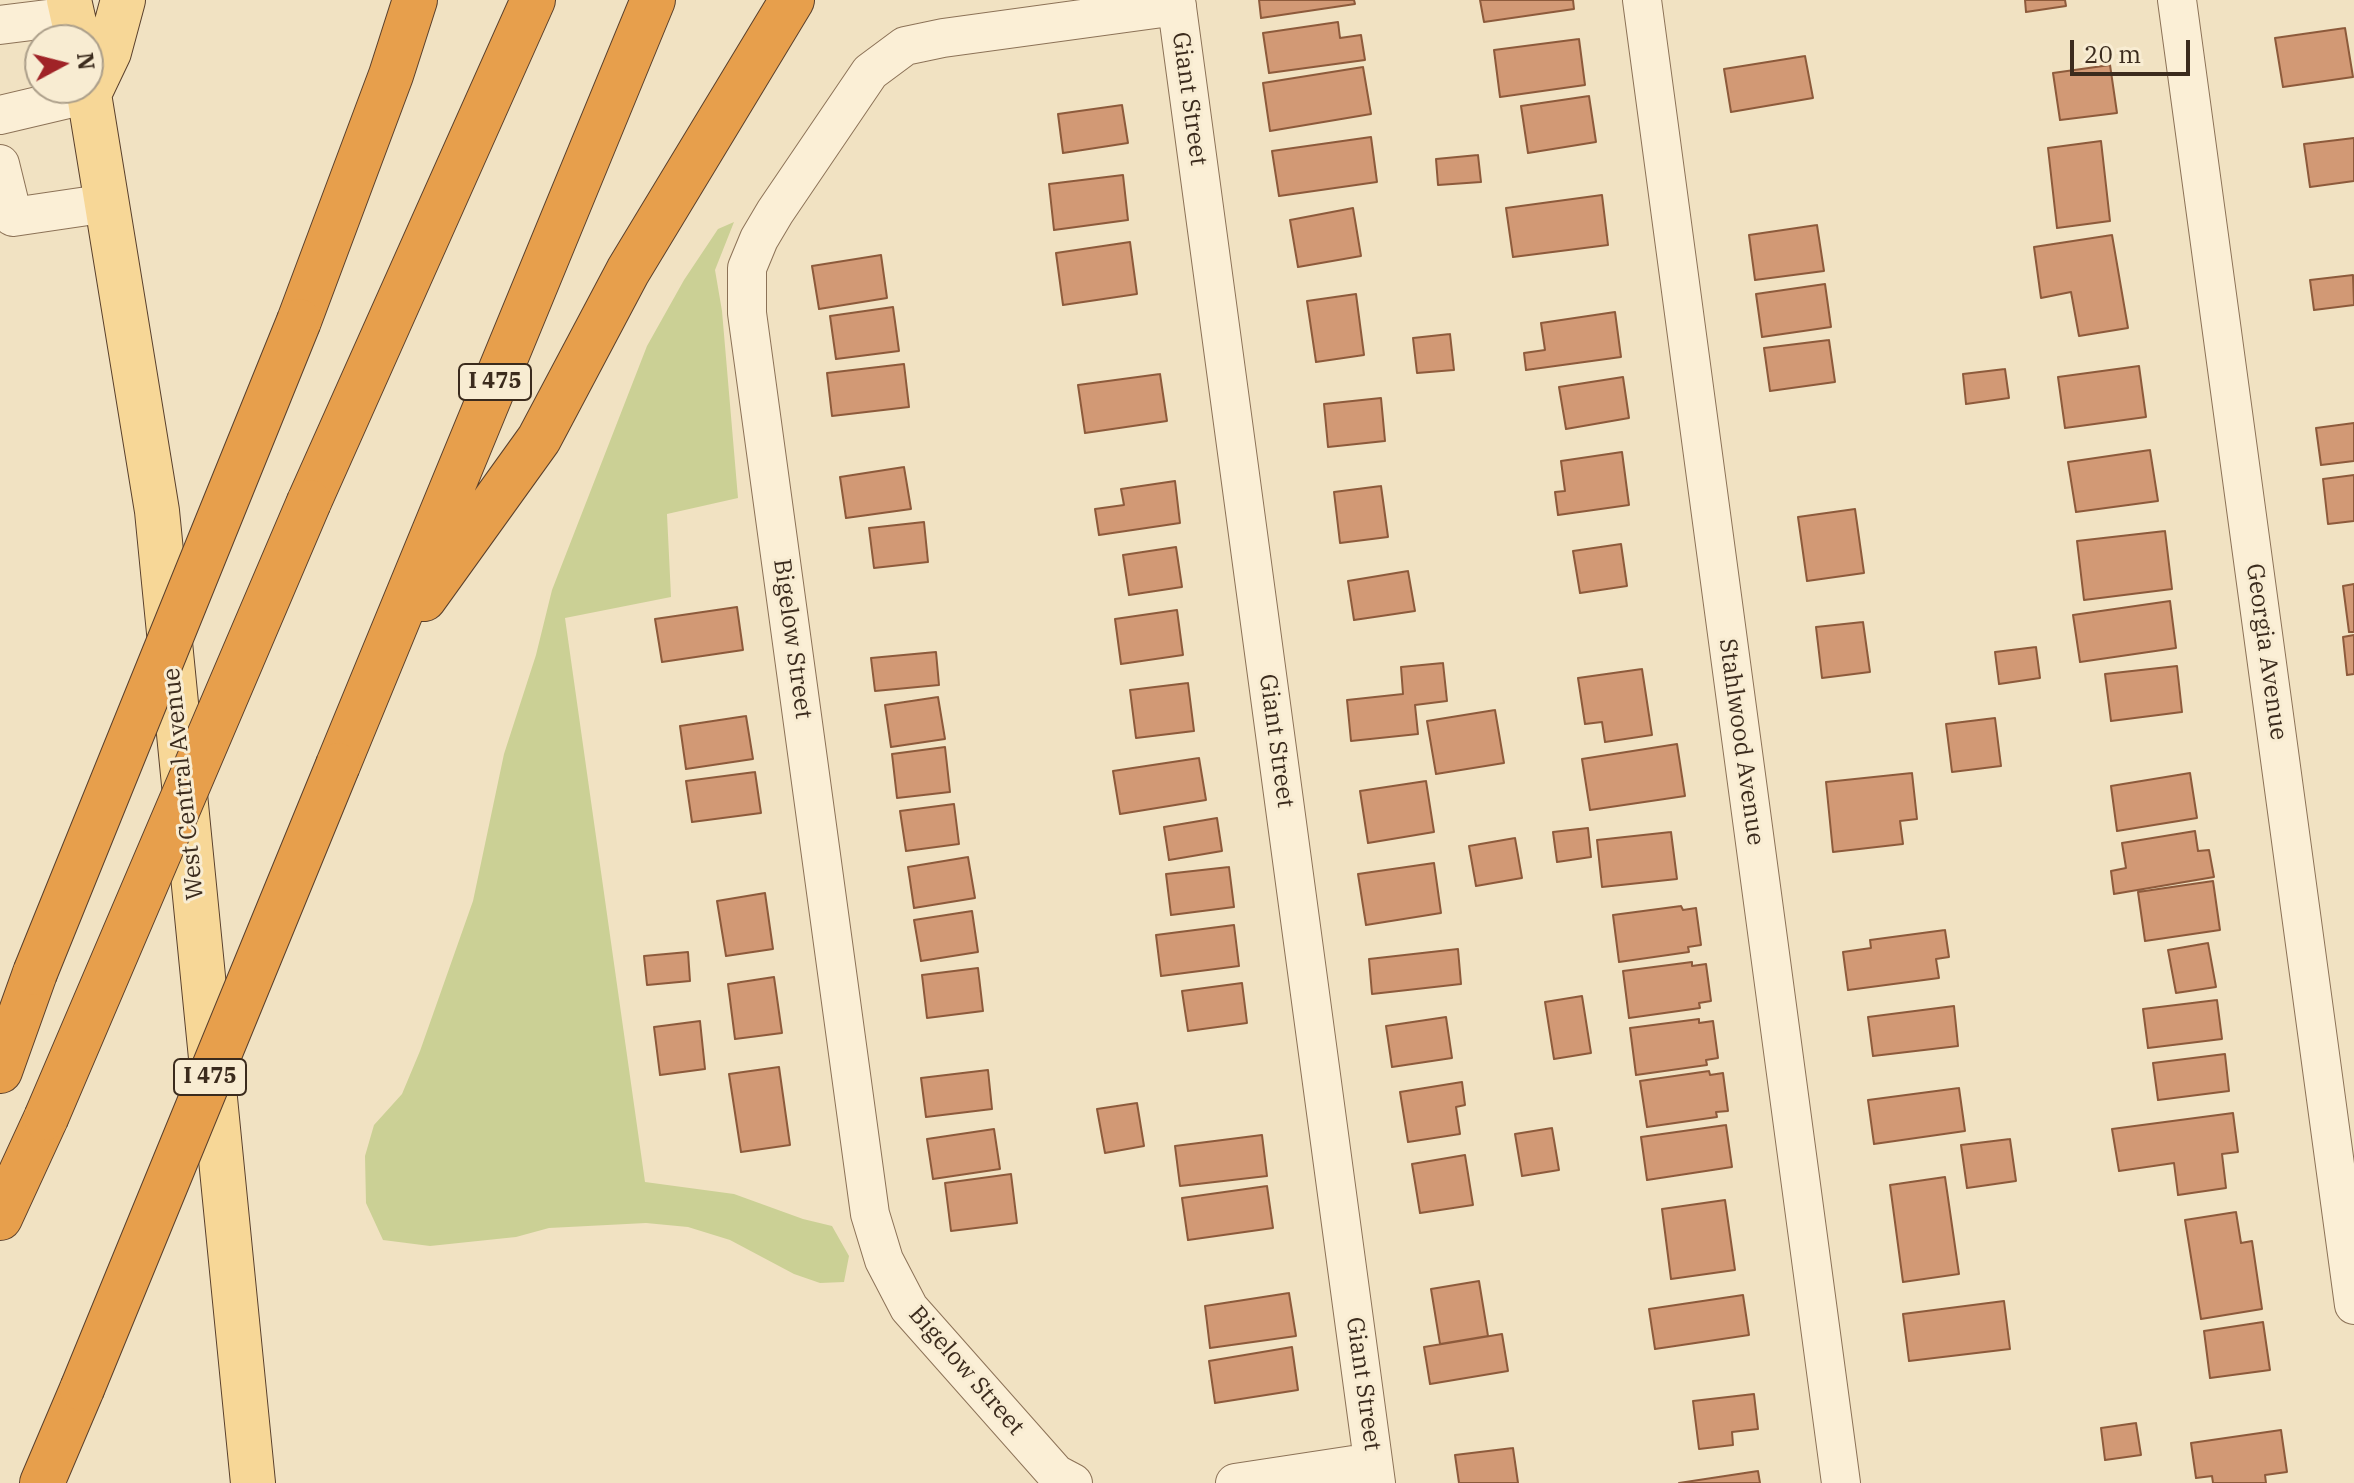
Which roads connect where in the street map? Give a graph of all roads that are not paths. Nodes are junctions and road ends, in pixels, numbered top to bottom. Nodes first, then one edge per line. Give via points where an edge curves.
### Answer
1 (123, 0) edge
2 (415, 0) edge
3 (533, 0) edge
4 (653, 0) edge
5 (792, 0) edge
6 (1642, 0) edge
7 (2177, 0) edge
8 (1176, 3) edge
9 (73, 19) edge
10 (0, 25) edge
11 (104, 62) edge
12 (41, 104) edge
13 (91, 104) edge
14 (0, 115) edge
15 (0, 164) edge
16 (108, 203) junction
17 (7, 219) edge
18 (381, 660) junction
19 (0, 1071) edge
20 (0, 1218) edge
21 (2354, 1305) edge
22 (1375, 1472) edge
23 (42, 1483) edge
24 (253, 1483) edge
25 (1073, 1483) edge
26 (1235, 1483) edge
27 (1841, 1483) edge

1 - 11 main road
2 - 19 highway, bridge via 299,321
3 - 20 highway, bridge
4 - 18 highway, I 475
5 - 18 highway via 628,271 539,439
6 - 27 street, Stahlwood Avenue
7 - 21 street, Georgia Avenue
8 - 22 street, Giant Street
8 - 25 street, Bigelow Street via 905,46 870,72 775,212 747,268 747,313 870,1214 884,1260 909,1308 1056,1474
9 - 10 street
12 - 14 street
13 - 16 main road, West Central Avenue
15 - 17 street
16 - 17 street
16 - 24 main road, West Central Avenue via 157,511
18 - 23 highway, I 475, bridge
22 - 26 street

